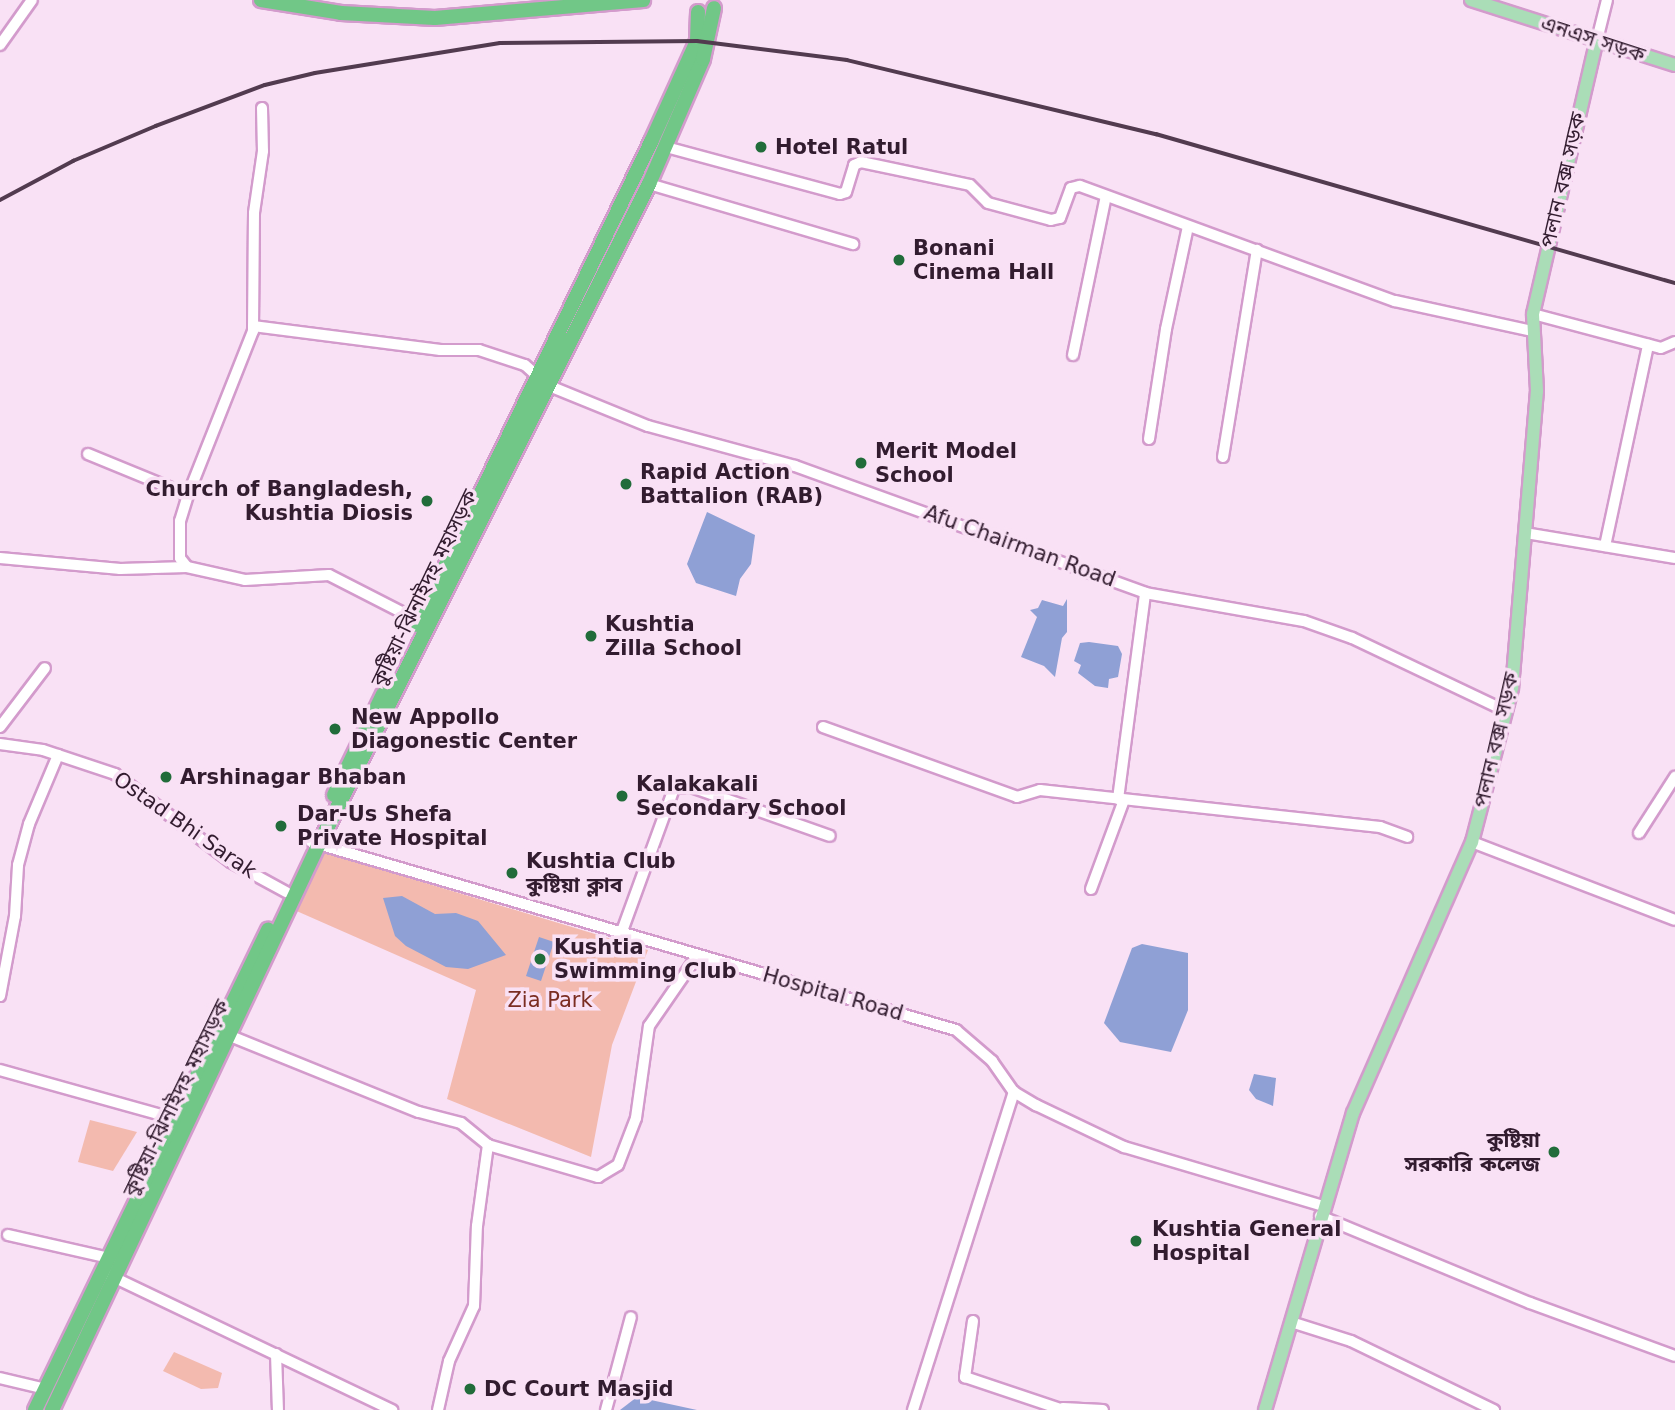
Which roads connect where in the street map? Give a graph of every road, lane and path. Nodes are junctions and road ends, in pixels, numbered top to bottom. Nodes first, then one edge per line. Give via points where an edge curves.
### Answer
1 (32, 0) edge
2 (261, 0) edge
3 (643, 0) edge
4 (1472, 0) edge
5 (1607, 0) edge
6 (715, 4) edge
7 (1498, 4) edge
8 (695, 6) edge
9 (1597, 40) junction
10 (0, 45) edge
11 (1675, 65) edge
12 (262, 108) dead end
13 (673, 111) junction
14 (666, 147) junction
15 (649, 184) junction
16 (1106, 196) junction
17 (1188, 226) junction
18 (609, 227) junction
19 (624, 233) junction
20 (853, 244) dead end
21 (1257, 250) junction
22 (574, 297) junction
23 (589, 304) junction
24 (1533, 314) junction
25 (253, 326) junction
26 (1533, 331) junction
27 (1675, 342) edge
28 (1648, 345) junction
29 (1073, 355) dead end
30 (535, 374) junction
31 (547, 385) junction
32 (1149, 439) dead end
33 (88, 454) dead end
34 (1223, 457) dead end
35 (188, 495) junction
36 (1525, 533) junction
37 (1605, 546) junction
38 (0, 558) edge
39 (1675, 558) edge
40 (187, 567) junction
41 (1146, 593) junction
42 (419, 621) junction
43 (45, 668) dead end
44 (1506, 711) junction
45 (377, 718) junction
46 (0, 727) edge
47 (823, 727) dead end
48 (0, 744) edge
49 (58, 755) junction
50 (1675, 777) edge
51 (1121, 799) junction
52 (1639, 833) dead end
53 (830, 836) dead end
54 (1407, 838) dead end
55 (1472, 842) junction
56 (315, 843) junction
57 (1091, 890) dead end
58 (286, 892) junction
59 (1675, 920) edge
60 (274, 928) junction
61 (621, 934) junction
62 (698, 955) junction
63 (0, 996) edge
64 (224, 1034) junction
65 (0, 1070) edge
66 (1014, 1092) junction
67 (176, 1119) junction
68 (488, 1145) junction
69 (1321, 1211) junction
70 (8, 1235) dead end
71 (109, 1269) junction
72 (631, 1317) dead end
73 (972, 1321) dead end
74 (1291, 1322) junction
75 (276, 1354) junction
76 (1675, 1356) edge
77 (0, 1378) edge
78 (46, 1389) junction
79 (1063, 1409) edge
80 (35, 1410) edge
81 (52, 1410) edge
82 (278, 1410) edge
83 (392, 1410) edge
84 (438, 1410) edge
85 (606, 1410) edge
86 (913, 1410) edge
87 (1102, 1410) edge
88 (1265, 1410) edge
89 (1494, 1410) edge

1 - 10 street
2 - 3 highway via 341,13 435,18
4 - 7 main road, এনএস সড়ক
5 - 9 street, পলান বক্স সড়ক
6 - 8 highway
6 - 13 highway, কুষ্টিয়া-ঝিনাইদহ মহাসড়ক via 709,43
7 - 9 main road, এনএস সড়ক
8 - 13 highway, কুষ্টিয়া-ঝিনাইদহ মহাসড়ক via 697,41
9 - 11 main road, এনএস সড়ক
9 - 24 main road, পলান বক্স সড়ক
12 - 25 street via 263,151 254,213
13 - 14 highway, কুষ্টিয়া-ঝিনাইদহ মহাসড়ক
13 - 18 highway, কুষ্টিয়া-ঝিনাইদহ মহাসড়ক
14 - 15 highway, কুষ্টিয়া-ঝিনাইদহ মহাসড়ক
14 - 16 street via 840,194 846,192 855,165 861,162 970,185 988,203 1051,220 1060,218 1075,186
15 - 19 highway, কুষ্টিয়া-ঝিনাইদহ মহাসড়ক
15 - 20 street
16 - 17 street
16 - 29 street
17 - 21 street
17 - 32 street
18 - 19 highway
18 - 22 highway, কুষ্টিয়া-ঝিনাইদহ মহাসড়ক
19 - 23 highway, কুষ্টিয়া-ঝিনাইদহ মহাসড়ক
21 - 26 street via 1406,304
21 - 34 street
22 - 23 highway
22 - 30 highway, কুষ্টিয়া-ঝিনাইদহ মহাসড়ক
23 - 31 highway, কুষ্টিয়া-ঝিনাইদহ মহাসড়ক
24 - 26 main road, পলান বক্স সড়ক
24 - 28 street
25 - 30 street, Afu Chairman Road via 440,350 479,350 525,365
25 - 35 street via 250,348
26 - 36 main road, পলান বক্স সড়ক via 1537,391
27 - 28 street via 1661,348
28 - 37 street
30 - 31 street, Afu Chairman Road
30 - 42 highway, কুষ্টিয়া-ঝিনাইদহ মহাসড়ক
31 - 41 street, Afu Chairman Road via 648,426 796,466
31 - 45 highway, কুষ্টিয়া-ঝিনাইদহ মহাসড়ক
33 - 35 street
35 - 40 street via 178,546
36 - 37 street
36 - 44 main road, পলান বক্স সড়ক via 1512,688
37 - 39 street
38 - 40 street via 120,569
40 - 42 street via 245,580 329,575
41 - 44 street, Afu Chairman Road via 1304,621 1352,638
41 - 51 street
42 - 45 highway, কুষ্টিয়া-ঝিনাইদহ মহাসড়ক
43 - 46 street
44 - 55 main road, পলান বক্স সড়ক
45 - 56 highway, কুষ্টিয়া-ঝিনাইদহ মহাসড়ক
47 - 51 street via 1017,797 1040,790
48 - 49 street, Ostad Bhi Sarak
49 - 58 street, Ostad Bhi Sarak via 115,774 231,862
49 - 63 street via 29,824 18,865 15,916
50 - 52 street
51 - 54 street via 1380,827
51 - 57 street
53 - 61 street via 691,787 674,788
55 - 59 street
55 - 69 main road, পলান বক্স সড়ক via 1353,1113
56 - 58 highway, কুষ্টিয়া-ঝিনাইদহ মহাসড়ক
56 - 60 highway, কুষ্টিয়া-ঝিনাইদহ মহাসড়ক
56 - 61 street, Hospital Road
58 - 60 highway, কুষ্টিয়া-ঝিনাইদহ মহাসড়ক
60 - 64 highway, কুষ্টিয়া-ঝিনাইদহ মহাসড়ক
61 - 62 street, Hospital Road
62 - 66 street, Hospital Road via 956,1030 992,1061
62 - 68 street via 649,1026 636,1118 618,1165 598,1177
64 - 67 highway, কুষ্টিয়া-ঝিনাইদহ মহাসড়ক
64 - 68 street via 419,1112 461,1123
64 - 71 highway, কুষ্টিয়া-ঝিনাইদহ মহাসড়ক via 185,1123
65 - 67 street
66 - 69 street, Hospital Road via 1124,1147
66 - 86 street
67 - 71 highway, কুষ্টিয়া-ঝিনাইদহ মহাসড়ক
68 - 84 street via 477,1226 479,1280 474,1306 449,1361
69 - 74 main road, পলান বক্স সড়ক
69 - 76 street, Hospital Road via 1530,1303
70 - 71 street
71 - 75 street
71 - 78 highway, কুষ্টিয়া-ঝিনাইদহ মহাসড়ক
71 - 81 highway, কুষ্টিয়া-ঝিনাইদহ মহাসড়ক
72 - 85 street
73 - 79 street via 965,1377
74 - 88 main road, পলান বক্স সড়ক
74 - 89 street via 1351,1341
75 - 82 street
75 - 83 street
77 - 78 street
78 - 80 highway, কুষ্টিয়া-ঝিনাইদহ মহাসড়ক
79 - 87 street

